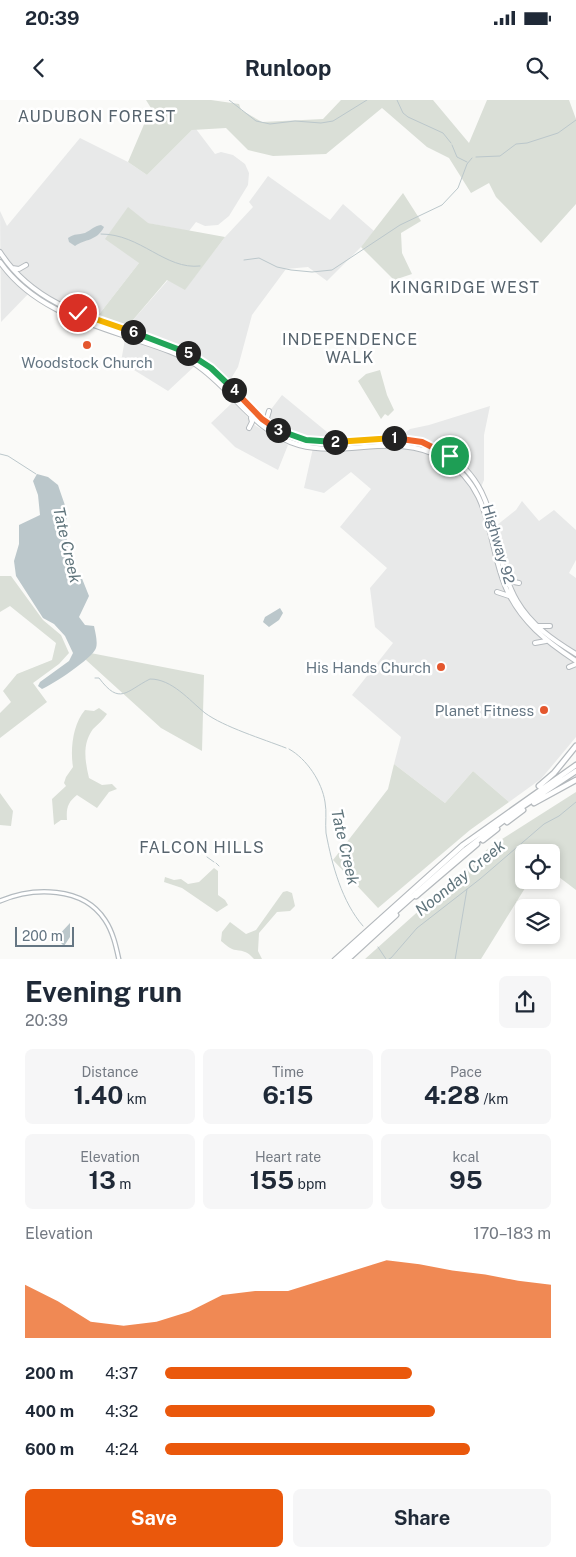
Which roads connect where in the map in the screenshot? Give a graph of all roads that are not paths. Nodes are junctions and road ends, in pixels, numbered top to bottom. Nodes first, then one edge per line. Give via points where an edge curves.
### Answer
1 (0, 252) edge
2 (0, 262) edge
3 (26, 265) dead end
4 (11, 268) junction
5 (255, 412) junction
6 (250, 416) junction
7 (272, 426) junction
8 (249, 428) dead end
9 (508, 580) junction
10 (519, 583) dead end
11 (497, 592) dead end
12 (510, 596) junction
13 (538, 626) junction
14 (552, 639) junction
15 (546, 641) junction
16 (535, 643) dead end
17 (576, 654) edge
18 (576, 662) edge
19 (570, 667) dead end
20 (576, 746) edge
21 (576, 765) edge
22 (576, 772) edge
23 (576, 780) edge
24 (534, 803) junction
25 (505, 814) junction
26 (0, 901) edge
27 (119, 959) edge
28 (336, 959) edge
29 (342, 959) edge
30 (348, 959) edge

1 - 4 main road, Highway 92
2 - 6 main road, Highway 92 via 25,290 57,311 188,360 212,376
3 - 4 main road via 19,269
4 - 5 main road, Highway 92 via 33,289 60,306 191,354 216,372
5 - 7 main road, Highway 92
5 - 7 main road via 269,411 267,418
6 - 8 main road
6 - 12 main road, Highway 92 via 274,435 305,446 335,448 402,444 446,461 468,480 483,504 500,571
7 - 9 main road, Highway 92 via 298,438 319,442 408,439 428,444 450,456 473,476 487,502
9 - 10 main road
9 - 13 main road, Highway 92 via 520,605
11 - 12 main road
12 - 15 main road, Highway 92 via 523,618
13 - 14 main road, Highway 92
13 - 14 main road via 550,627
14 - 17 main road, Highway 92
15 - 16 main road
15 - 18 main road, Highway 92
18 - 19 main road
20 - 25 highway via 547,780
21 - 25 highway
22 - 24 highway
22 - 29 highway via 516,811 465,850
23 - 24 highway
24 - 30 highway via 465,854
25 - 28 highway via 438,866
26 - 27 street via 17,894 35,892 82,899 105,920

